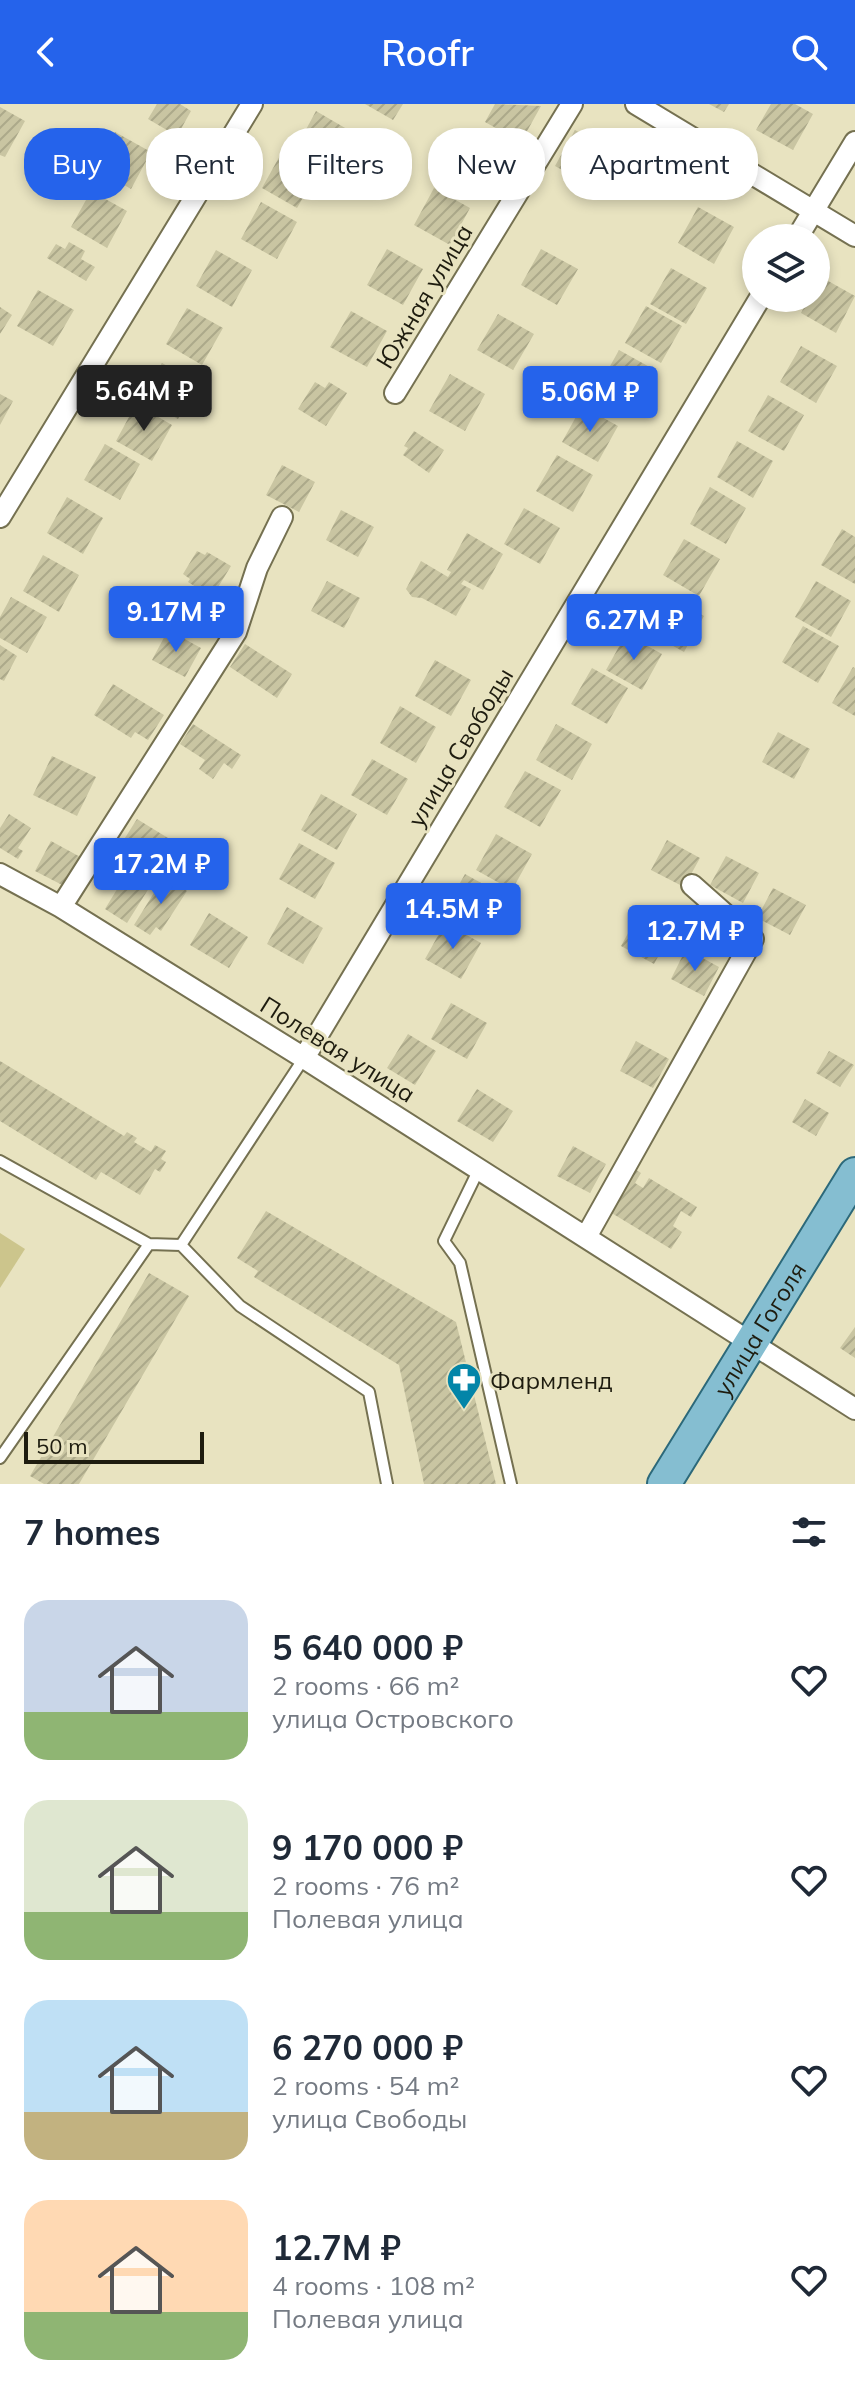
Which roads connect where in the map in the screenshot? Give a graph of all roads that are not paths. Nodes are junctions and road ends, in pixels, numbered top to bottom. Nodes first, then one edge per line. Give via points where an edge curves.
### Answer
1 (252, 104) edge
2 (572, 104) edge
3 (636, 104) edge
4 (855, 142) edge
5 (812, 211) junction
6 (805, 224) edge
7 (855, 236) edge
8 (752, 312) edge
9 (395, 393) dead end
10 (0, 517) edge
11 (282, 517) dead end
12 (0, 874) edge
13 (692, 885) dead end
14 (61, 907) junction
15 (304, 1058) junction
16 (0, 1161) edge
17 (479, 1169) junction
18 (855, 1174) edge
19 (586, 1237) junction
20 (149, 1244) junction
21 (181, 1245) junction
22 (752, 1343) junction
23 (855, 1409) edge
24 (0, 1458) edge
25 (387, 1484) edge
26 (511, 1484) edge
27 (664, 1484) edge

1 - 10 street
2 - 9 street, Южная улица
3 - 5 street
4 - 5 street
5 - 6 street
5 - 7 street
8 - 15 street, улица Свободы
11 - 14 street via 257,568 236,632
12 - 14 street, Полевая улица
13 - 19 street via 753,939
14 - 15 street, Полевая улица
15 - 17 street, Полевая улица
15 - 21 lane
16 - 20 lane
17 - 19 street, Полевая улица
17 - 26 lane via 444,1241 460,1263
18 - 22 main road, улица Гоголя
19 - 22 street, Полевая улица
20 - 21 lane
20 - 24 lane
21 - 25 lane via 240,1306 369,1392
22 - 23 street, Полевая улица
22 - 27 main road, улица Гоголя

